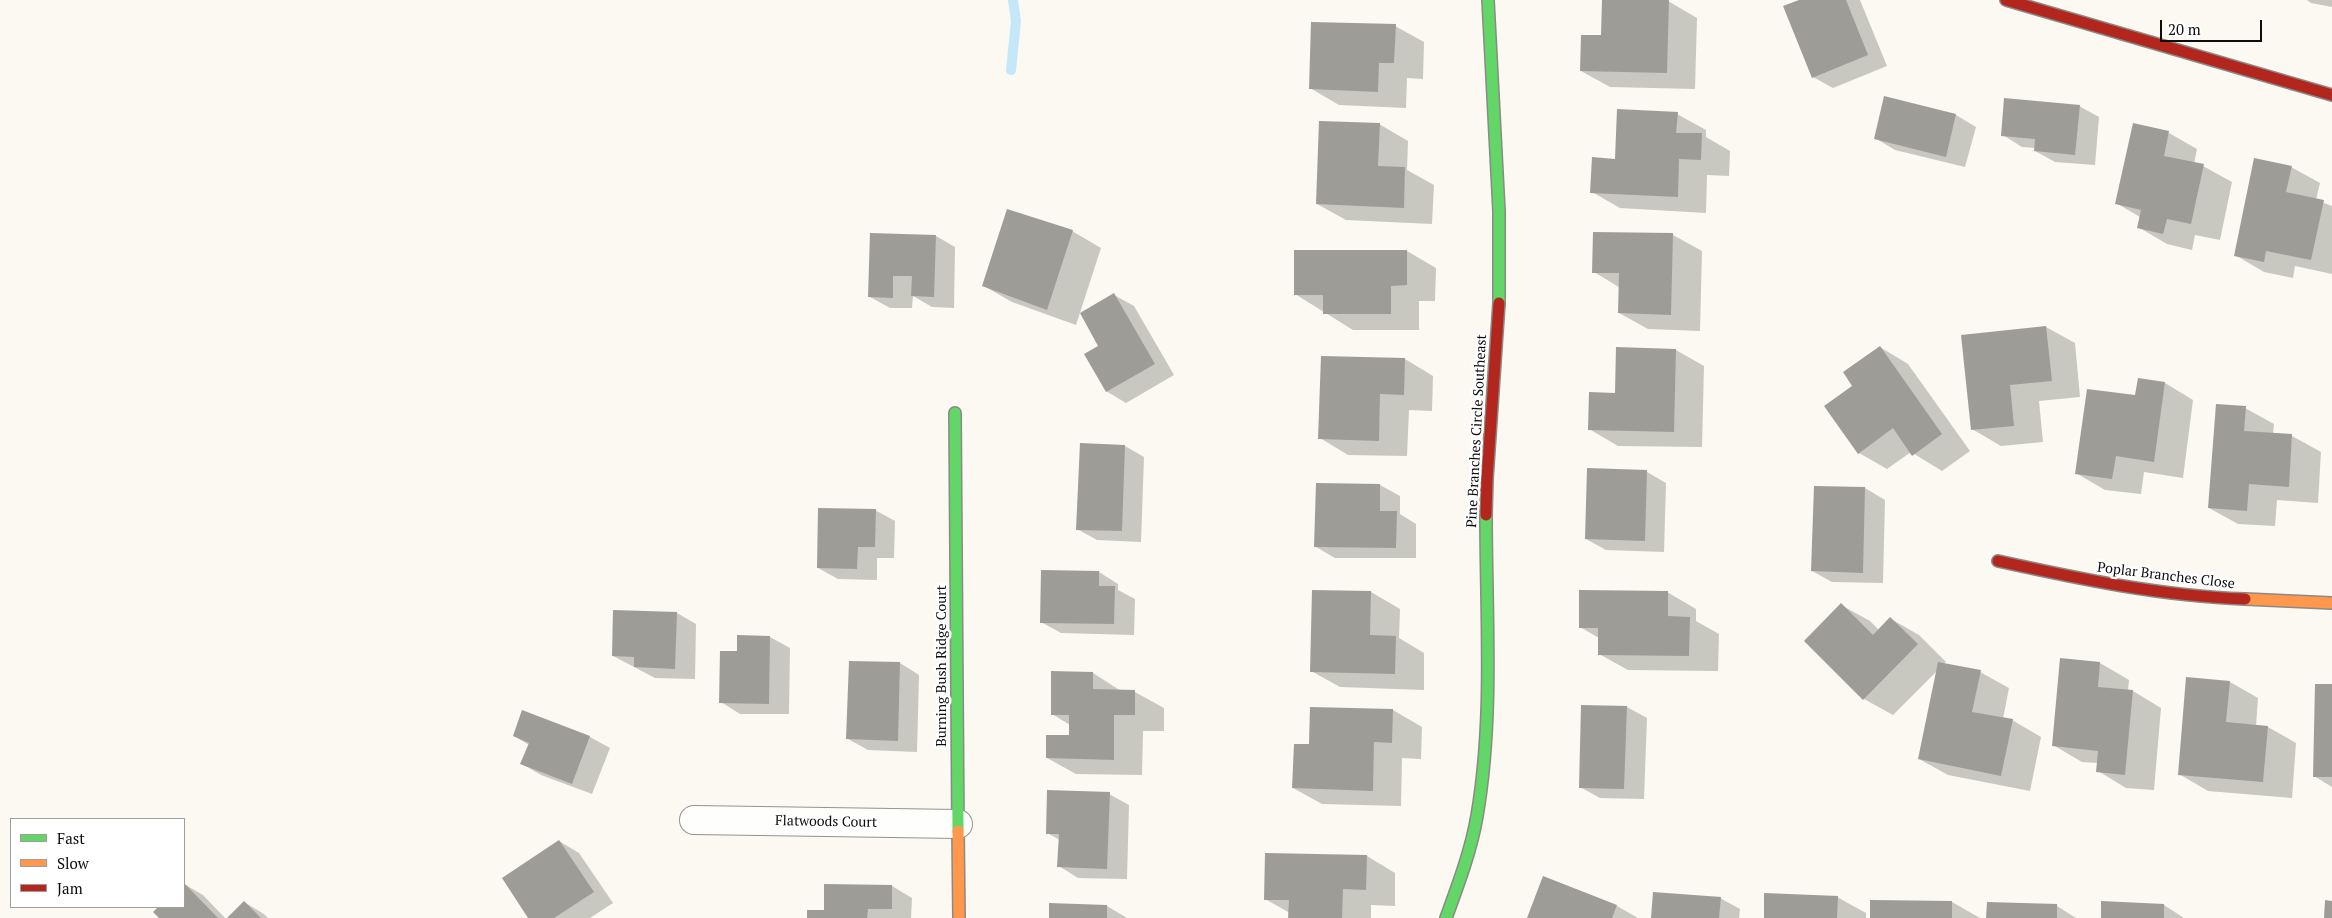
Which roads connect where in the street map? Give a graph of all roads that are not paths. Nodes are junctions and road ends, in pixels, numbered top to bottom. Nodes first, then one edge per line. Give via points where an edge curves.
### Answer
1 (1488, 0) edge
2 (2006, 0) edge
3 (2332, 95) edge
4 (955, 413) dead end
5 (1998, 561) dead end
6 (2332, 603) edge
7 (694, 820) dead end
8 (958, 824) junction
9 (958, 918) edge
10 (1446, 918) edge

1 - 10 street, Pine Branches Circle Southeast via 1500,242 1498,325 1486,481 1489,709 1474,834 1458,891
2 - 3 street
4 - 8 street, Burning Bush Ridge Court
5 - 6 street, Poplar Branches Close via 2074,578 2183,595 2248,601
7 - 8 street, Flatwoods Court
8 - 9 street, Burning Bush Ridge Court

